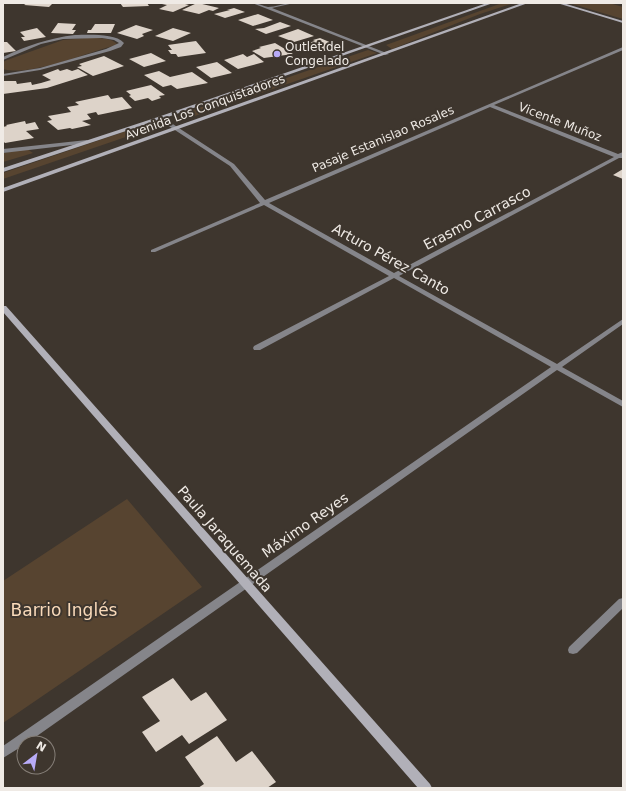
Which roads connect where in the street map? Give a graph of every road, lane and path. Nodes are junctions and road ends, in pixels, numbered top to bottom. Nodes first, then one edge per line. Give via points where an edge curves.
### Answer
1 (254, 3) edge
2 (292, 3) edge
3 (491, 3) edge
4 (526, 3) edge
5 (559, 3) edge
6 (267, 8) junction
7 (623, 22) edge
8 (368, 46) junction
9 (623, 48) edge
10 (386, 54) junction
11 (3, 59) edge
12 (3, 75) edge
13 (489, 106) junction
14 (160, 118) junction
15 (177, 128) junction
16 (87, 142) junction
17 (3, 151) edge
18 (622, 156) edge
19 (3, 170) edge
20 (3, 190) edge
21 (264, 203) junction
22 (153, 251) dead end
23 (394, 276) junction
24 (3, 308) edge
25 (623, 321) edge
26 (257, 348) dead end
27 (557, 367) junction
28 (623, 404) edge
29 (246, 583) junction
30 (623, 602) edge
31 (573, 650) dead end
32 (3, 753) edge
33 (426, 788) edge

1 - 6 street
2 - 6 street
3 - 8 street, Avenida Los Conquistadores
4 - 10 street, Avenida Los Conquistadores
5 - 7 street
6 - 8 street
8 - 10 street
8 - 14 street, Avenida Los Conquistadores
9 - 13 street, Pasaje Estanislao Rosales
10 - 15 street, Avenida Los Conquistadores
11 - 12 street via 25,48 71,36 114,38 122,43 108,50 40,69
13 - 18 street, Vicente Muñoz
13 - 21 street, Pasaje Estanislao Rosales
14 - 15 street, Arturo Pérez Canto
14 - 16 street, Avenida Los Conquistadores
15 - 20 street, Avenida Los Conquistadores
15 - 21 street, Arturo Pérez Canto via 239,171
16 - 17 street, Avenida Los Conquistadores
16 - 19 street, Avenida Los Conquistadores
18 - 23 street, Erasmo Carrasco
21 - 22 street, Pasaje Estanislao Rosales
21 - 23 street, Arturo Pérez Canto
23 - 26 street, Erasmo Carrasco
23 - 27 street, Arturo Pérez Canto
24 - 29 street, Paula Jaraquemada
25 - 27 street, Máximo Reyes
27 - 28 street, Arturo Pérez Canto
27 - 29 street, Máximo Reyes
29 - 32 street, Máximo Reyes
29 - 33 street, Paula Jaraquemada
30 - 31 street

